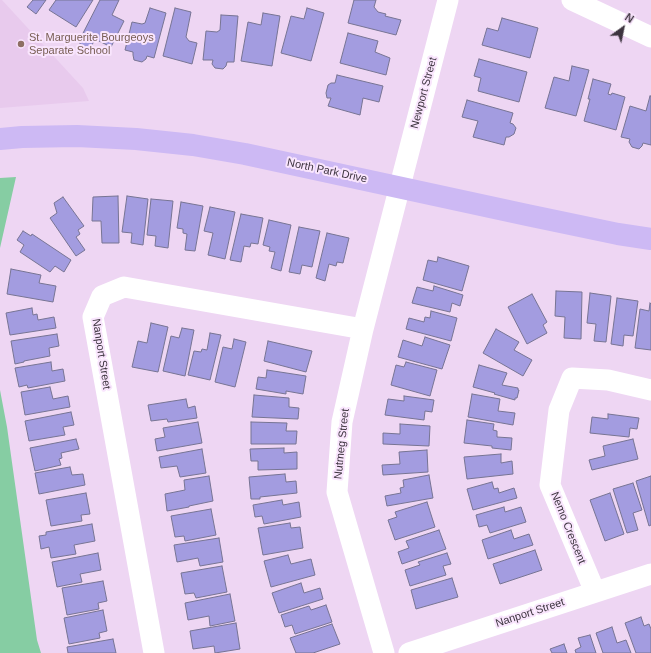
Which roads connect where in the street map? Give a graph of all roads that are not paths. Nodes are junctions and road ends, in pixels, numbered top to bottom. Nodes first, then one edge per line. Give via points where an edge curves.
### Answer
1 (448, 0) edge
2 (572, 0) edge
3 (651, 36) edge
4 (0, 139) edge
5 (399, 187) junction
6 (651, 239) edge
7 (363, 329) junction
8 (651, 390) edge
9 (651, 574) edge
10 (595, 592) junction
11 (154, 653) edge
12 (384, 653) edge
13 (409, 653) edge

1 - 5 street, Newport Street
2 - 3 street
4 - 5 main road, North Park Drive via 77,136 193,145
5 - 6 main road, North Park Drive via 534,217
5 - 7 street, Nutmeg Street
7 - 11 street, Nanport Street via 124,287 102,296 93,317
7 - 12 street, Nutmeg Street via 342,422 337,492
8 - 10 street, Nemo Crescent via 608,380 572,378 559,410 550,485
9 - 10 street, Nanport Street
10 - 13 street, Nanport Street

